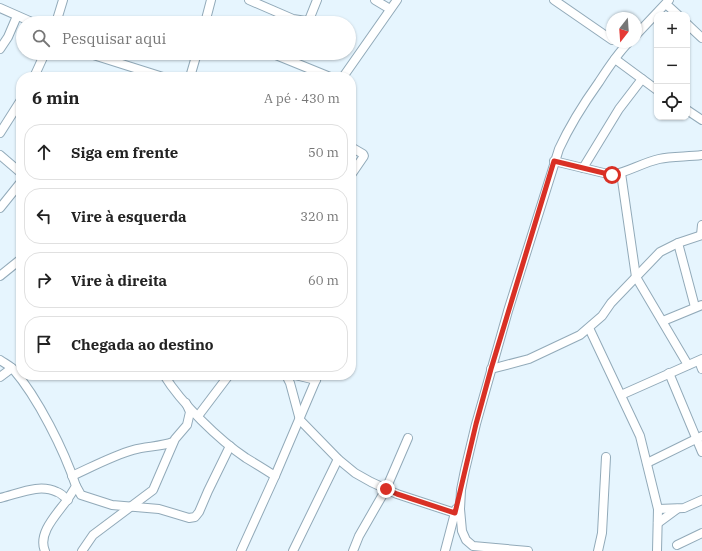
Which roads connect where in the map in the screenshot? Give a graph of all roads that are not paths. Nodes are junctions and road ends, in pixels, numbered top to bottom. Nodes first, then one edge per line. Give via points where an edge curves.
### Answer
1 (63, 0) edge
2 (211, 0) edge
3 (249, 0) edge
4 (317, 0) edge
5 (375, 0) edge
6 (396, 0) edge
7 (554, 0) edge
8 (667, 2) edge
9 (0, 8) edge
10 (390, 8) junction
11 (675, 12) edge
12 (16, 16) joint
13 (58, 16) edge
14 (207, 16) edge
15 (286, 16) edge
16 (311, 16) edge
17 (690, 27) edge
18 (642, 29) edge
19 (606, 37) edge
20 (702, 38) edge
21 (614, 48) edge
22 (623, 48) edge
23 (0, 49) edge
24 (616, 56) junction
25 (356, 58) edge
26 (42, 60) edge
27 (109, 60) edge
28 (195, 60) edge
29 (288, 60) edge
30 (355, 60) edge
31 (36, 72) edge
32 (147, 72) edge
33 (191, 72) edge
34 (318, 72) edge
35 (346, 72) edge
36 (642, 79) junction
37 (654, 88) edge
38 (16, 108) edge
39 (690, 112) edge
40 (702, 120) edge
41 (0, 133) edge
42 (356, 150) edge
43 (0, 155) edge
44 (702, 155) edge
45 (554, 161) junction
46 (356, 168) edge
47 (582, 168) junction
48 (16, 169) edge
49 (620, 173) junction
50 (16, 188) edge
51 (0, 208) edge
52 (702, 225) edge
53 (702, 235) edge
54 (678, 243) junction
55 (16, 263) edge
56 (0, 276) edge
57 (636, 276) junction
58 (699, 306) edge
59 (663, 321) junction
60 (590, 328) junction
61 (0, 360) edge
62 (700, 360) edge
63 (688, 365) junction
64 (12, 368) junction
65 (491, 369) junction
66 (702, 369) edge
67 (669, 373) junction
68 (16, 374) edge
69 (0, 377) edge
70 (21, 380) edge
71 (168, 380) edge
72 (225, 380) edge
73 (288, 380) edge
74 (316, 380) edge
75 (621, 395) junction
76 (186, 403) junction
77 (198, 416) junction
78 (300, 420) junction
79 (408, 438) dead end
80 (699, 438) edge
81 (173, 442) junction
82 (230, 446) junction
83 (702, 452) edge
84 (606, 457) dead end
85 (338, 459) junction
86 (647, 463) junction
87 (72, 476) junction
88 (275, 476) junction
89 (76, 486) junction
90 (386, 489) junction
91 (461, 490) junction
92 (0, 498) edge
93 (68, 500) junction
94 (702, 500) edge
95 (131, 507) junction
96 (658, 509) junction
97 (676, 510) junction
98 (455, 513) junction
99 (658, 523) junction
100 (702, 533) edge
101 (678, 545) dead end
102 (493, 549) edge
103 (45, 551) edge
104 (82, 551) edge
105 (241, 551) edge
106 (293, 551) edge
107 (353, 551) edge
108 (445, 551) edge
109 (528, 551) edge
110 (598, 551) edge
111 (657, 551) edge

1 - 13 street
2 - 14 street
3 - 15 street
4 - 16 street
5 - 10 street
6 - 10 street
7 - 19 street
8 - 11 street
8 - 18 street
9 - 12 street
10 - 25 street
12 - 23 street
17 - 20 street
21 - 24 street
22 - 24 street
24 - 36 street
24 - 45 street via 567,133
26 - 31 street
27 - 32 street
28 - 33 street
29 - 34 street
30 - 35 street
36 - 37 street
36 - 47 street via 619,109
38 - 41 street
39 - 40 street
42 - 46 street via 364,156
43 - 48 street
44 - 49 street via 660,158
45 - 47 street
45 - 65 street
47 - 49 street via 612,175
49 - 57 street
50 - 51 street
52 - 53 street
53 - 54 street
54 - 57 street via 660,252
54 - 58 street
55 - 56 street
57 - 59 street
57 - 60 street
58 - 59 street
59 - 63 street
60 - 65 street via 529,359
60 - 75 street
61 - 64 street
62 - 63 street
62 - 66 street
63 - 67 street
64 - 68 street
64 - 69 street
65 - 91 street
67 - 75 street
67 - 80 street
70 - 87 street via 50,427
71 - 76 street
72 - 77 street
73 - 78 street
74 - 78 street
75 - 86 street via 640,436
76 - 77 street
76 - 81 street via 190,412 187,425
77 - 82 street
78 - 85 street
78 - 88 street
79 - 90 street
80 - 83 street
80 - 86 street
81 - 87 street via 163,446 132,450
81 - 95 street via 153,490
82 - 88 street
82 - 95 street via 195,517 189,518 159,509
84 - 110 street via 602,533
85 - 90 street via 354,473
85 - 106 street
86 - 96 street
87 - 89 street
88 - 105 street
89 - 93 street
89 - 95 street via 81,495 112,505
90 - 98 street
90 - 107 street via 358,536
91 - 98 street
91 - 102 street via 462,531 466,540 473,546
92 - 93 street via 40,489 58,492
93 - 103 street via 51,520 43,545
94 - 97 street
95 - 104 street via 93,535
96 - 97 street
96 - 99 street
97 - 99 street
98 - 108 street
99 - 111 street
100 - 101 street
102 - 109 street

